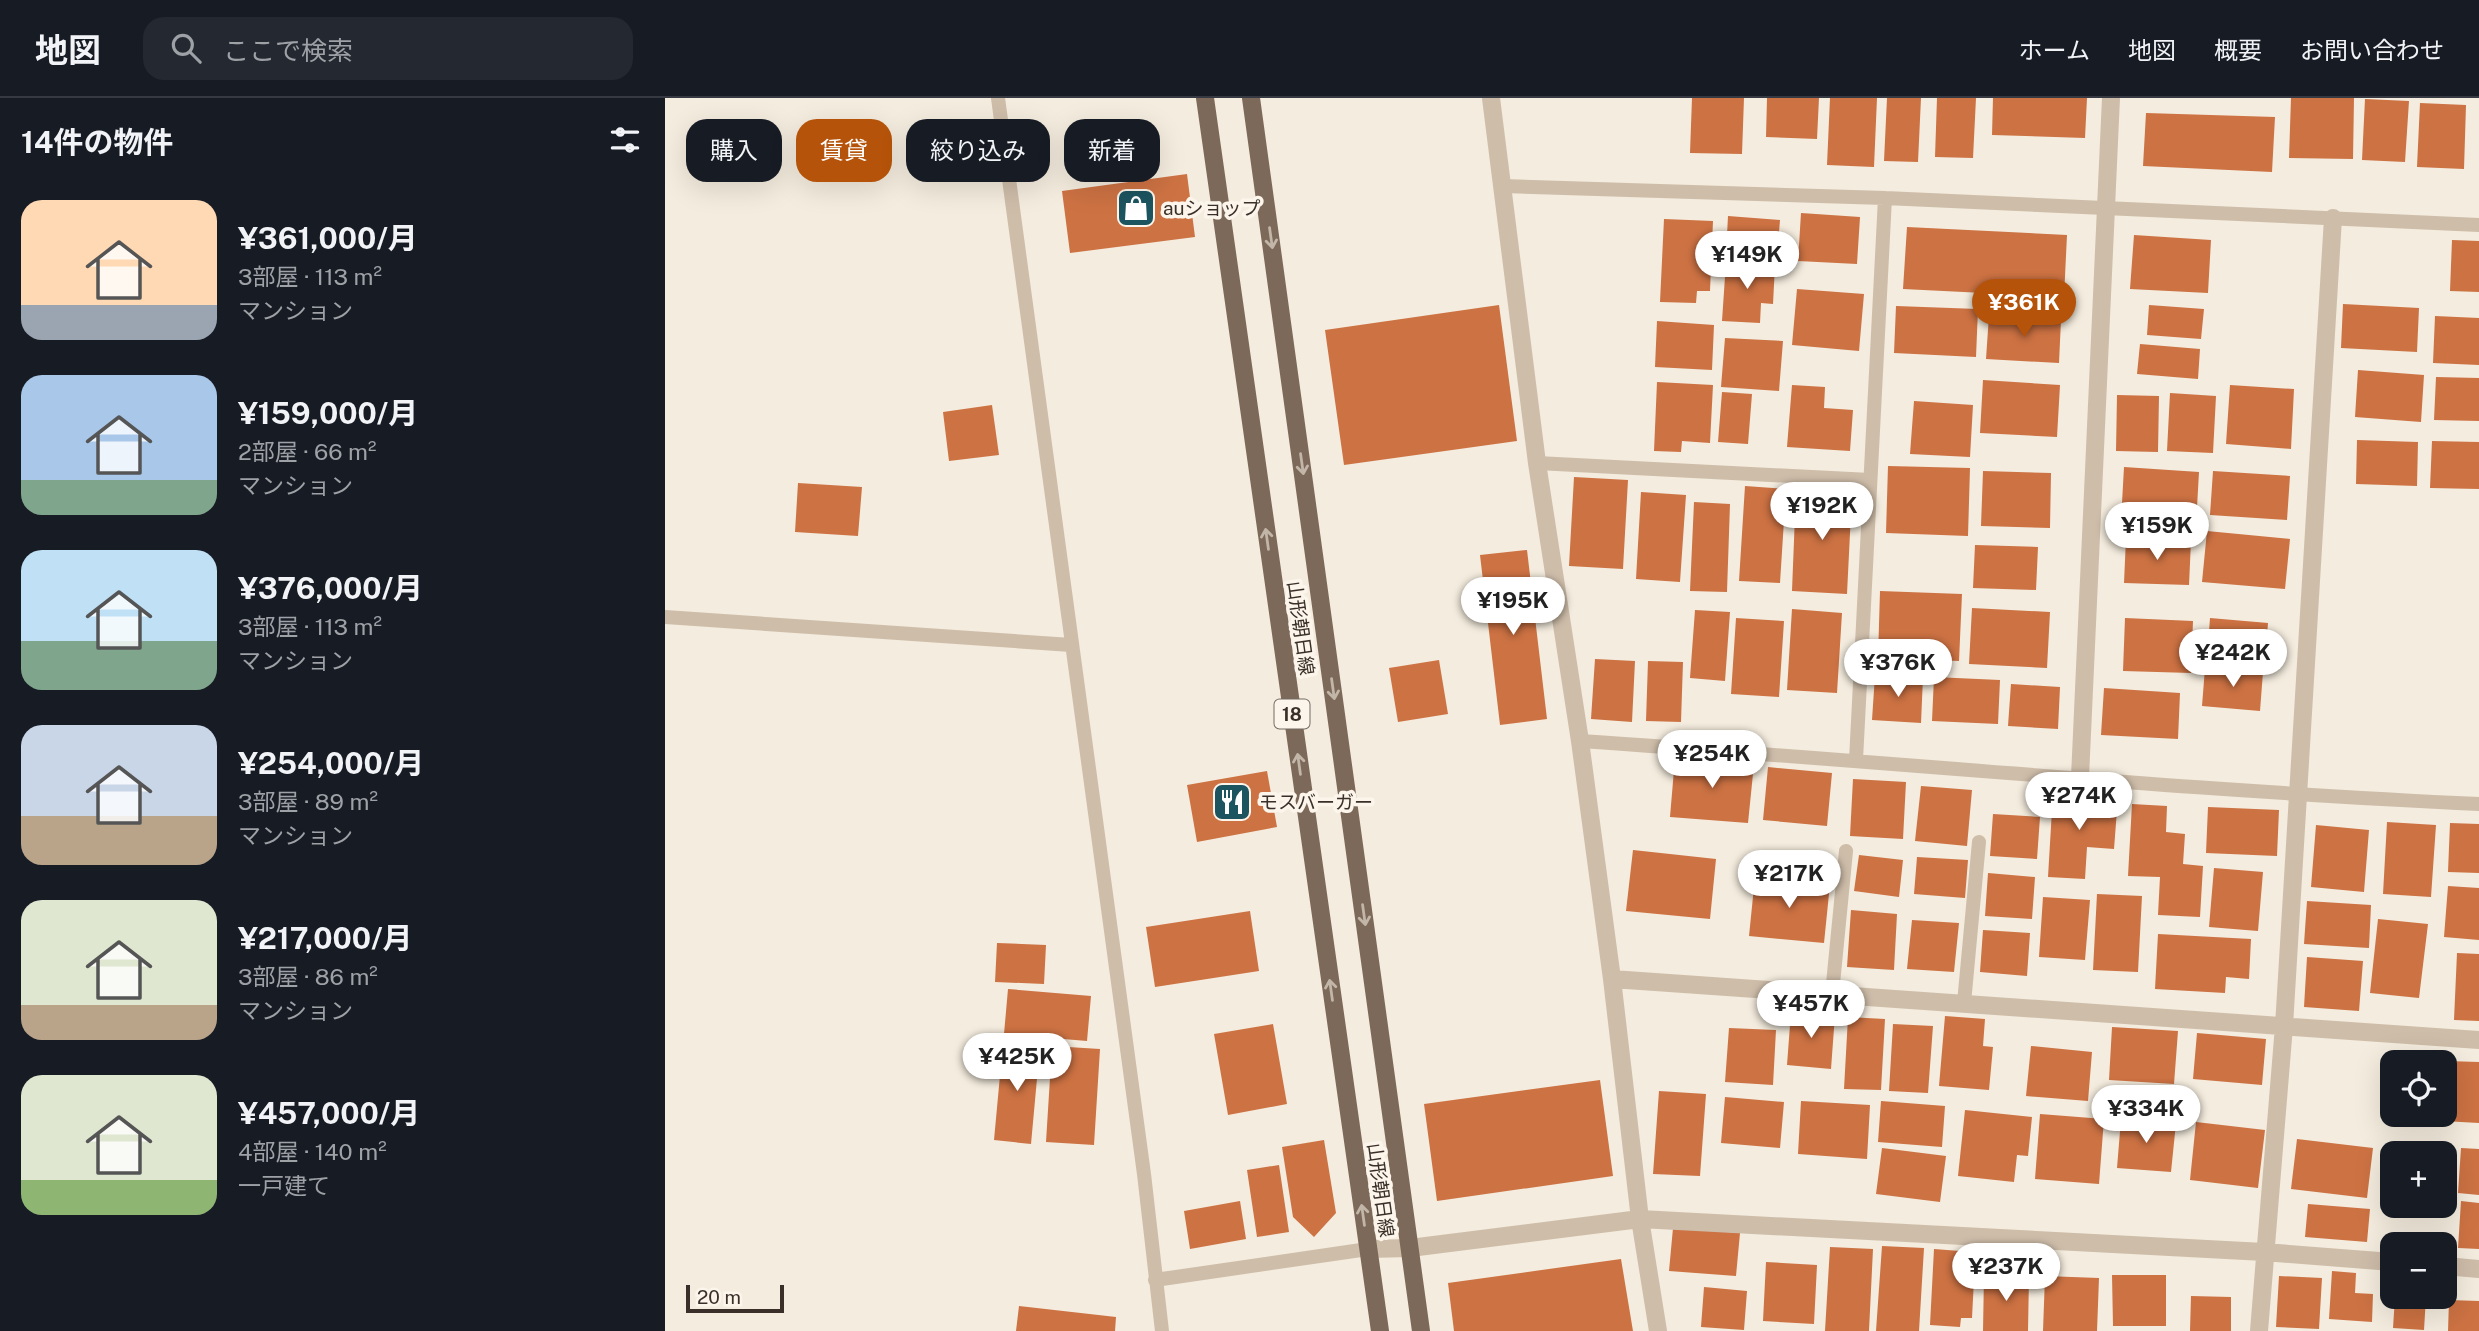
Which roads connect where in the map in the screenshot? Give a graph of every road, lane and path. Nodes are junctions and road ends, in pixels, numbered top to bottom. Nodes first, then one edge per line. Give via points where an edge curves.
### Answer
1 (998, 98) edge
2 (1205, 98) edge
3 (1251, 98) edge
4 (1490, 98) edge
5 (2111, 98) edge
6 (1503, 186) junction
7 (1885, 198) junction
8 (2105, 208) junction
9 (2333, 218) junction
10 (2479, 225) edge
11 (1537, 463) junction
12 (1870, 480) junction
13 (665, 617) edge
14 (1071, 645) junction
15 (1580, 741) junction
16 (1856, 760) junction
17 (2080, 777) junction
18 (2298, 795) junction
19 (2479, 804) edge
20 (1979, 842) dead end
21 (1846, 850) dead end
22 (1612, 979) junction
23 (1832, 994) junction
24 (1964, 1003) junction
25 (2284, 1026) junction
26 (2479, 1040) edge
27 (1640, 1219) junction
28 (1410, 1248) junction
29 (1368, 1249) junction
30 (2265, 1252) junction
31 (2380, 1261) edge
32 (2457, 1267) edge
33 (2479, 1269) edge
34 (1155, 1280) junction
35 (1162, 1331) edge
36 (1380, 1331) edge
37 (1421, 1331) edge
38 (1658, 1331) edge
39 (2259, 1331) edge

1 - 14 lane
29 -> 2 main road, 山形朝日線 / 18
3 -> 28 main road, 山形朝日線 / 18
4 - 6 street
5 - 8 street
6 - 7 lane
6 - 11 street
7 - 8 lane
7 - 12 lane
8 - 9 lane
8 - 17 street
9 - 10 lane
9 - 18 street
11 - 12 lane
11 - 15 street
12 - 16 lane
13 - 14 lane
14 - 34 lane
15 - 16 lane
15 - 22 street
16 - 17 lane
17 - 18 lane
18 - 19 lane
18 - 25 street
20 - 24 lane
21 - 23 lane
22 - 23 street
22 - 27 street
23 - 24 street
24 - 25 street
25 - 26 street
25 - 30 street
27 - 28 street
27 - 30 street
27 - 38 street
28 - 29 street
28 - 37 main road, 山形朝日線 / 18
29 - 34 lane
29 - 36 main road, 山形朝日線 / 18
30 - 31 street
30 - 39 street
32 - 33 street
34 - 35 lane

